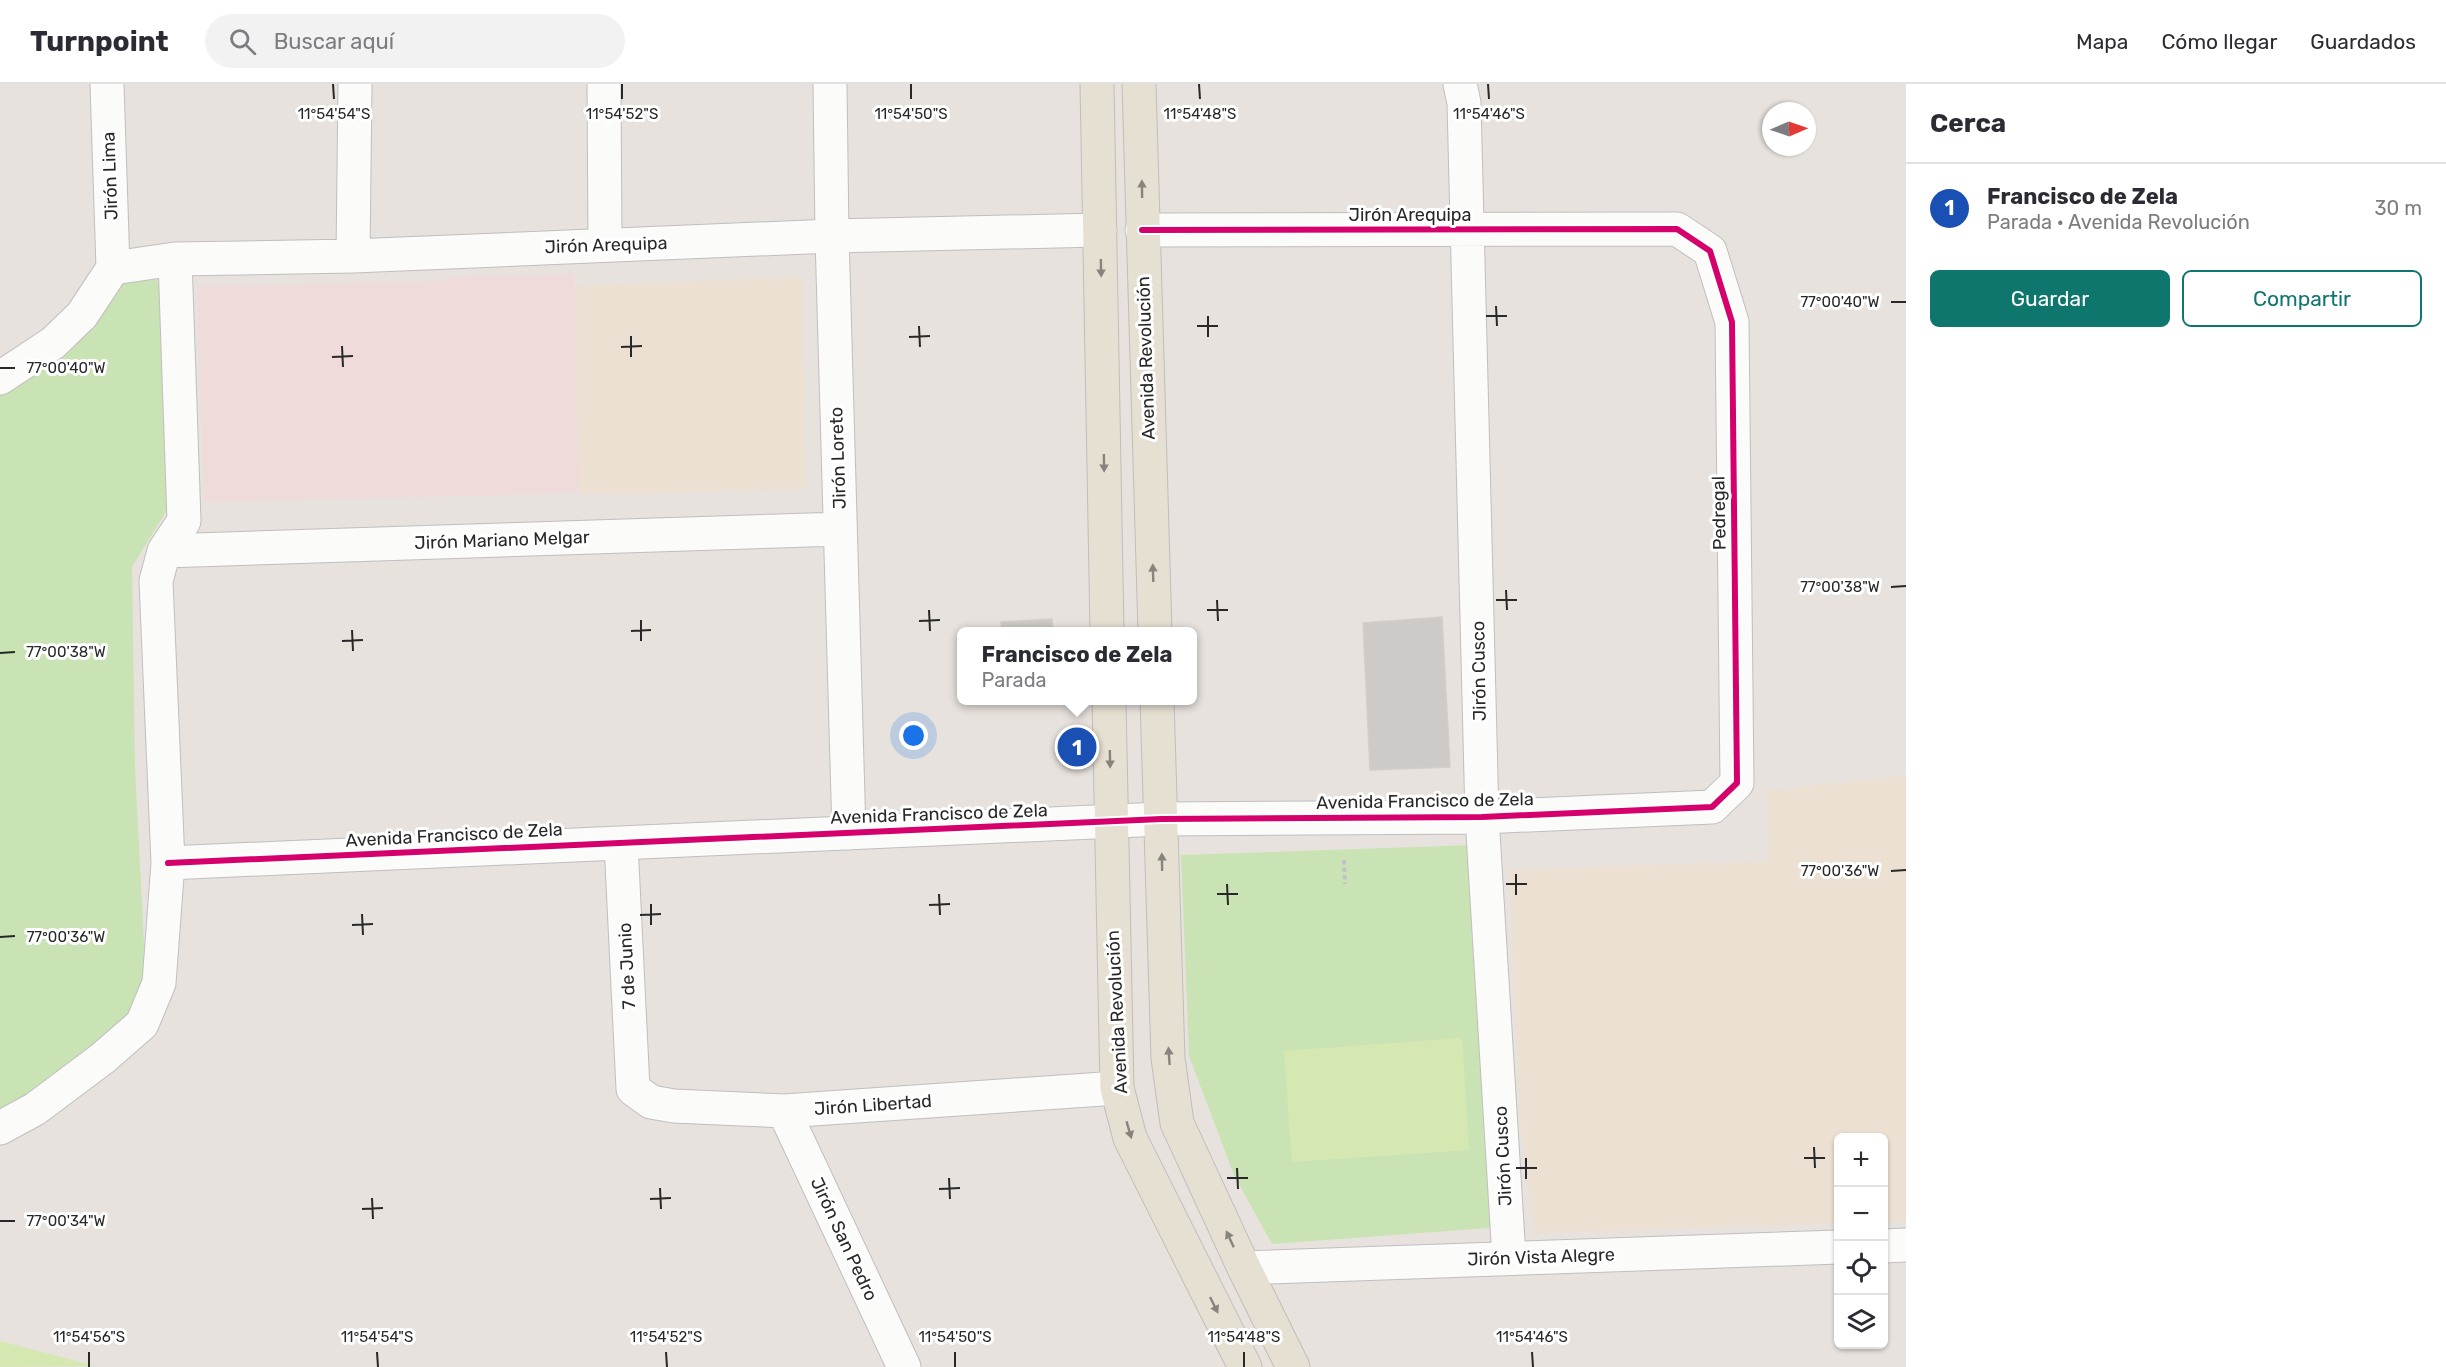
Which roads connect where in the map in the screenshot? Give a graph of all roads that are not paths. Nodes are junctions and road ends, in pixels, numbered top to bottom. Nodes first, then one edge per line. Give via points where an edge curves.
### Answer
1 (107, 84) edge
2 (355, 84) edge
3 (604, 84) edge
4 (830, 84) edge
5 (1097, 84) edge
6 (1139, 84) edge
7 (1460, 84) edge
8 (1677, 229) joint
9 (1100, 230) junction
10 (1142, 230) junction
11 (1469, 230) junction
12 (832, 236) junction
13 (605, 245) junction
14 (353, 256) junction
15 (174, 259) junction
16 (113, 268) junction
17 (0, 378) edge
18 (840, 529) junction
19 (164, 551) junction
20 (1107, 627) edge
21 (1155, 627) edge
22 (1109, 705) edge
23 (1157, 705) edge
24 (1712, 807) joint
25 (1482, 817) junction
26 (1161, 819) junction
27 (1110, 821) junction
28 (849, 833) junction
29 (621, 843) junction
30 (168, 863) junction
31 (1117, 1088) junction
32 (633, 1089) joint
33 (784, 1111) junction
34 (0, 1128) edge
35 (1906, 1245) edge
36 (1888, 1246) edge
37 (1834, 1247) edge
38 (1509, 1258) junction
39 (1244, 1268) junction
40 (904, 1367) edge
41 (1245, 1367) edge
42 (1293, 1367) edge

1 - 16 street, Jirón Lima
2 - 14 street
3 - 13 street
4 - 12 street, Jirón Loreto
5 - 9 main road
10 -> 6 main road, Avenida Revolución
7 - 11 street, Jirón Cusco
8 - 11 street, Jirón Arequipa
8 - 24 street, Pedregal via 1710,251 1732,322 1737,783
9 - 12 street, Jirón Arequipa
9 -> 20 main road
10 - 11 street, Jirón Arequipa
21 -> 10 main road, Avenida Revolución
11 - 25 street, Jirón Cusco
12 - 13 street, Jirón Arequipa
12 - 18 street, Jirón Loreto
13 - 14 street, Jirón Arequipa
14 - 15 street, Jirón Arequipa
15 - 16 street, Jirón Arequipa
15 - 19 street via 184,521
16 - 17 street via 82,315 61,336
18 - 19 street, Jirón Mariano Melgar
18 - 28 street, Jirón Loreto
19 - 30 street via 156,581
22 -> 27 main road, Avenida Revolución
23 - 26 main road
24 - 25 street, Avenida Francisco de Zela
25 - 26 street, Avenida Francisco de Zela
25 - 38 street, Jirón Cusco
26 - 27 street, Avenida Francisco de Zela
39 -> 26 main road via 1177,1123 1168,1058
27 - 28 street, Avenida Francisco de Zela
27 - 31 main road, Avenida Revolución
28 - 29 street, Avenida Francisco de Zela
29 - 30 street, Avenida Francisco de Zela
29 - 32 street, 7 de Junio
30 - 34 street via 159,983 142,1024 35,1109
31 - 33 street, Jirón Libertad
31 -> 41 main road, Avenida Revolución via 1130,1138
32 - 33 street, Jirón Libertad via 651,1102 675,1106
33 - 40 street, Jirón San Pedro
35 - 36 street
37 - 38 street, Jirón Vista Alegre
38 - 39 street, Jirón Vista Alegre
39 - 42 main road

